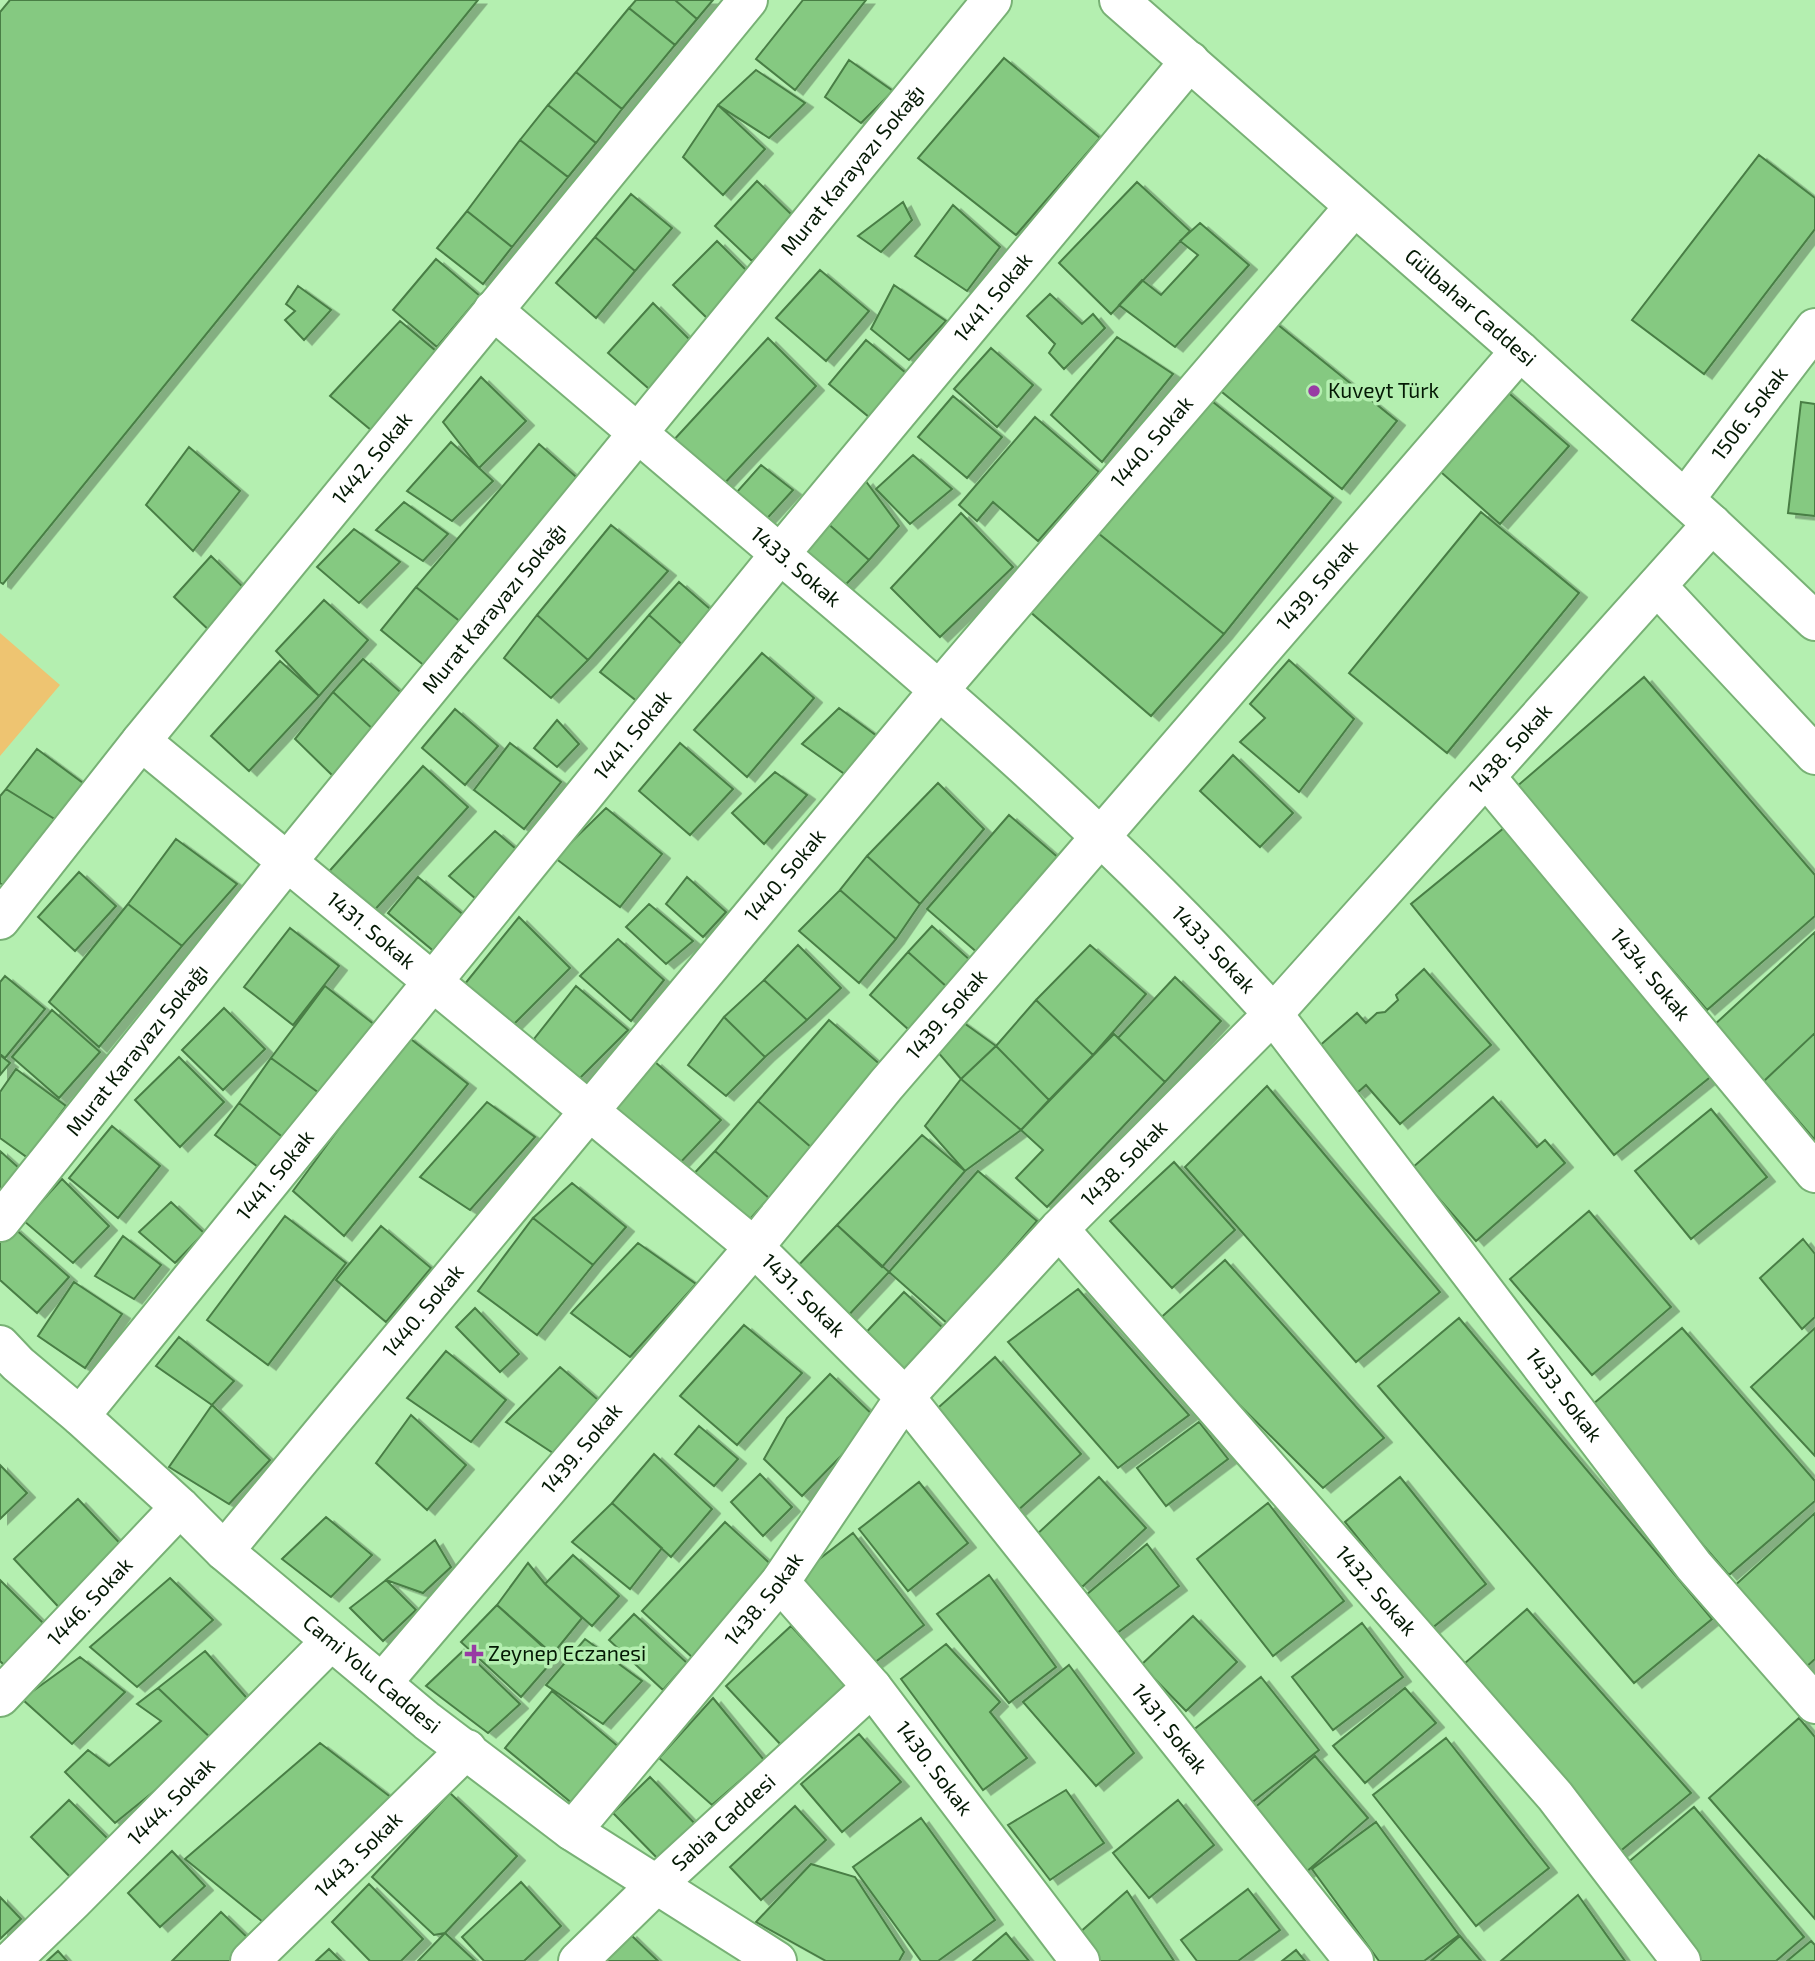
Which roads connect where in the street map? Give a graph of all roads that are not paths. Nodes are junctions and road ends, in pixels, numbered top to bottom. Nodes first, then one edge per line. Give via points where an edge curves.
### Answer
1 (748, 0) edge
2 (992, 0) edge
3 (1119, 0) edge
4 (1191, 61) junction
5 (1354, 208) junction
6 (494, 310) junction
7 (1815, 328) edge
8 (1520, 351) junction
9 (639, 433) junction
10 (1685, 499) junction
11 (1712, 524) junction
12 (780, 554) junction
13 (1657, 586) junction
14 (1815, 621) edge
15 (940, 689) junction
16 (141, 741) junction
17 (1815, 755) edge
18 (1486, 777) junction
19 (1100, 836) junction
20 (287, 862) junction
21 (0, 920) edge
22 (432, 981) junction
23 (1273, 1014) junction
24 (591, 1112) junction
25 (1815, 1173) edge
26 (0, 1222) edge
27 (1059, 1229) junction
28 (754, 1247) junction
29 (6, 1364) edge
30 (905, 1397) junction
31 (80, 1416) junction
32 (180, 1507) junction
33 (225, 1551) junction
34 (780, 1582) junction
35 (331, 1641) junction
36 (382, 1684) junction
37 (872, 1687) junction
38 (0, 1697) edge
39 (1815, 1704) edge
40 (467, 1749) junction
41 (572, 1831) junction
42 (657, 1884) junction
43 (11, 1961) edge
44 (250, 1961) edge
45 (578, 1961) edge
46 (777, 1961) edge
47 (1080, 1961) edge
48 (1354, 1961) edge
49 (1681, 1961) edge

1 - 6 street, 1442. Sokak
2 - 9 street, Murat Karayazı Sokağı
3 - 4 street, Gülbahar Caddesi
4 - 5 street, Gülbahar Caddesi
4 - 12 street, 1441. Sokak
5 - 8 street, Gülbahar Caddesi
5 - 15 street, 1440. Sokak
6 - 9 street, 1433. Sokak
6 - 16 street, 1442. Sokak
7 - 10 street, 1506. Sokak
8 - 10 street, Gülbahar Caddesi
8 - 19 street, 1439. Sokak
9 - 12 street, 1433. Sokak
9 - 20 street, Murat Karayazı Sokağı
10 - 11 street, Gülbahar Caddesi
11 - 13 street, 1438. Sokak
11 - 14 street, Gülbahar Caddesi
12 - 15 street, 1433. Sokak
12 - 22 street, 1441. Sokak
13 - 17 street
13 - 18 street, 1438. Sokak
15 - 19 street, 1433. Sokak
15 - 24 street, 1440. Sokak
16 - 20 street, 1431. Sokak
16 - 21 street, 1442. Sokak
18 - 23 street, 1438. Sokak
18 - 25 street, 1434. Sokak
19 - 23 street, 1433. Sokak
19 - 28 street, 1439. Sokak
20 - 22 street, 1431. Sokak
20 - 26 street, Murat Karayazı Sokağı
22 - 24 street, 1431. Sokak
22 - 31 street, 1441. Sokak
23 - 27 street, 1438. Sokak
23 - 39 street, 1433. Sokak via 1694,1566
24 - 28 street, 1431. Sokak
24 - 33 street, 1440. Sokak
27 - 30 street, 1438. Sokak
27 - 49 street, 1432. Sokak via 1555,1796
28 - 30 street, 1431. Sokak
28 - 36 street, 1439. Sokak
29 - 31 street, Cami Yolu Caddesi
30 - 34 street, 1438. Sokak
30 - 48 street, 1431. Sokak
31 - 32 street, Cami Yolu Caddesi
32 - 33 street, Cami Yolu Caddesi
32 - 38 street, 1446. Sokak
33 - 35 street, Cami Yolu Caddesi
34 - 37 street, 1430. Sokak
34 - 41 street, 1438. Sokak
35 - 36 street, Cami Yolu Caddesi
35 - 43 street, 1444. Sokak
36 - 40 street, Cami Yolu Caddesi
37 - 42 street, Sabia Caddesi
37 - 47 street, 1430. Sokak
40 - 41 street, Cami Yolu Caddesi
40 - 44 street, 1443. Sokak
41 - 42 street, Cami Yolu Caddesi
42 - 45 street, Sabia Caddesi
42 - 46 street, Cami Yolu Caddesi

